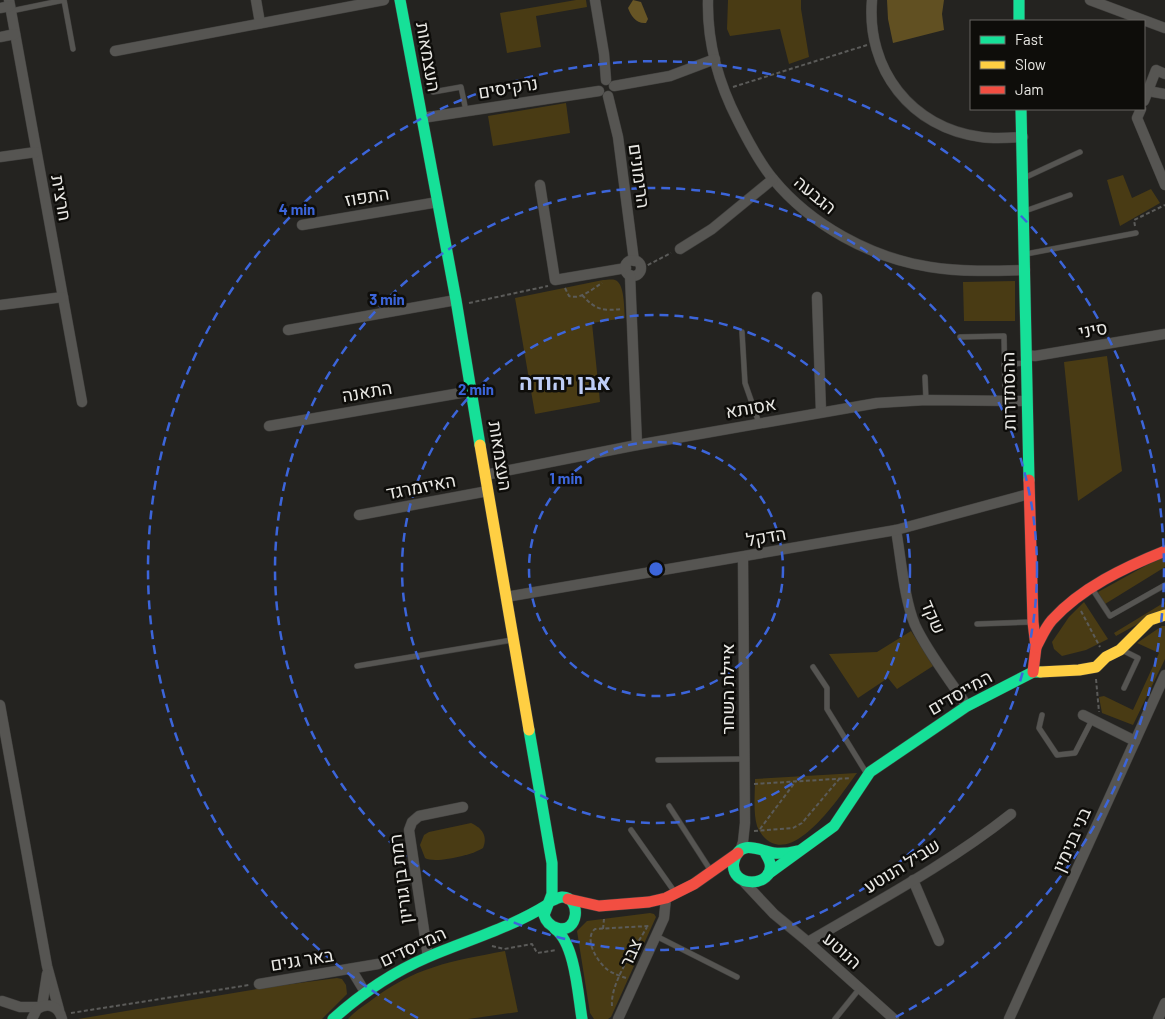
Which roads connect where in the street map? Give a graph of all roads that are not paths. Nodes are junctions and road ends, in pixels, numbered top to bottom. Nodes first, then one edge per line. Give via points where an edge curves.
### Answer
1 (256, 0) edge
2 (384, 0) edge
3 (400, 0) edge
4 (595, 0) edge
5 (708, 0) edge
6 (872, 0) edge
7 (1020, 0) edge
8 (1090, 0) edge
9 (7, 6) edge
10 (1019, 20) edge
11 (1144, 20) edge
12 (1145, 21) edge
13 (260, 24) junction
14 (1165, 28) edge
15 (15, 34) junction
16 (0, 37) edge
17 (73, 49) dead end
18 (115, 51) dead end
19 (715, 59) junction
20 (1165, 74) edge
21 (610, 83) junction
22 (1148, 91) junction
23 (433, 92) dead end
24 (603, 93) junction
25 (1165, 94) edge
26 (1145, 98) edge
27 (1021, 110) edge
28 (1141, 110) edge
29 (466, 111) junction
30 (422, 118) junction
31 (1023, 137) junction
32 (36, 152) junction
33 (1080, 152) dead end
34 (0, 157) edge
35 (773, 179) junction
36 (1023, 179) junction
37 (1165, 185) edge
38 (540, 186) dead end
39 (1070, 195) dead end
40 (438, 202) junction
41 (1024, 211) junction
42 (302, 225) dead end
43 (1136, 233) road end
44 (680, 249) road end
45 (1024, 254) junction
46 (1025, 270) junction
47 (628, 272) junction
48 (817, 296) dead end
49 (63, 297) junction
50 (457, 303) junction
51 (0, 305) edge
52 (288, 330) dead end
53 (742, 332) dead end
54 (1165, 334) edge
55 (960, 337) dead end
56 (1026, 359) junction
57 (1004, 365) junction
58 (925, 377) dead end
59 (1005, 389) dead end
60 (472, 391) junction
61 (926, 400) junction
62 (1026, 401) junction
63 (82, 402) dead end
64 (821, 412) junction
65 (759, 423) junction
66 (269, 426) dead end
67 (637, 446) junction
68 (485, 475) junction
69 (488, 491) junction
70 (1029, 494) junction
71 (359, 515) dead end
72 (896, 530) junction
73 (1165, 551) edge
74 (743, 558) junction
75 (1165, 585) edge
76 (1093, 589) junction
77 (506, 598) junction
78 (1032, 603) junction
79 (1062, 611) junction
80 (1165, 615) edge
81 (1033, 622) junction
82 (978, 624) dead end
83 (513, 640) junction
84 (1036, 647) junction
85 (1120, 650) junction
86 (357, 666) dead end
87 (813, 667) dead end
88 (1033, 672) junction
89 (1165, 675) edge
90 (1124, 688) dead end
91 (0, 705) edge
92 (967, 706) junction
93 (1042, 715) dead end
94 (1092, 719) joint
95 (1135, 741) junction
96 (744, 759) junction
97 (658, 760) dead end
98 (867, 776) junction
99 (463, 806) dead end
100 (669, 806) dead end
101 (1011, 814) dead end
102 (745, 820) junction
103 (631, 830) dead end
104 (763, 850) junction
105 (800, 850) junction
106 (739, 852) junction
107 (552, 859) junction
108 (709, 874) junction
109 (740, 877) junction
110 (766, 877) junction
111 (913, 880) junction
112 (671, 896) junction
113 (566, 898) junction
114 (549, 902) junction
115 (599, 906) junction
116 (768, 908) junction
117 (574, 921) junction
118 (516, 923) junction
119 (552, 926) junction
120 (656, 936) junction
121 (939, 941) dead end
122 (808, 942) junction
123 (569, 949) junction
124 (428, 957) junction
125 (378, 964) dead end
126 (47, 966) junction
127 (351, 969) junction
128 (738, 977) dead end
129 (260, 984) road end
130 (860, 988) junction
131 (365, 992) junction
132 (1, 1000) edge
133 (1165, 1003) edge
134 (41, 1006) junction
135 (61, 1015) edge
136 (615, 1016) edge
137 (28, 1019) edge
138 (32, 1019) edge
139 (333, 1019) edge
140 (582, 1019) edge
141 (835, 1019) edge
142 (894, 1019) edge
143 (1009, 1019) edge
144 (1158, 1019) edge

1 - 13 street
2 - 13 street
3 - 30 street, העצמאות
4 - 21 street
5 - 19 street, הגבעה
6 - 31 street via 870,16 879,59 890,81 910,104 928,117 958,131 979,137
7 - 10 street
8 - 11 street
9 - 15 street, חרצית
9 - 17 lane via 64,0
12 - 14 street
13 - 18 street
15 - 16 street
15 - 32 street, חרצית
19 - 21 street via 664,78
19 - 35 street, הגבעה via 742,130
20 - 22 street via 1156,70
21 - 24 street via 599,85
22 - 25 street
22 - 26 street
23 - 29 lane via 462,87
24 - 29 street, נרקיסים
24 - 47 street, הרימונים via 618,137 638,264 638,274
27 - 31 street, ההסתדרות
28 - 37 street via 1137,118
29 - 30 street, נרקיסים
30 - 40 street, העצמאות
31 - 36 street, ההסתדרות
32 - 34 street
32 - 49 street, חרצית
33 - 36 lane
35 - 44 street
35 - 46 street, הגבעה via 808,214 875,252 929,267
36 - 41 street, ההסתדרות
38 - 47 street via 559,279
39 - 41 lane
40 - 42 street, התפוז
40 - 50 street, העצמאות
41 - 45 street, ההסתדרות
43 - 45 lane
45 - 46 street, ההסתדרות
46 - 56 street, ההסתדרות
47 - 67 street
48 - 64 street
49 - 51 street
49 - 63 street, חרצית
50 - 52 street
50 - 60 street, העצמאות
53 - 65 lane via 745,383
54 - 56 street, סיני
55 - 57 lane via 1004,336
56 - 57 lane
56 - 62 street, ההסתדרות
57 - 59 lane
58 - 61 lane
60 - 66 street, התאנה
60 - 68 street, העצמאות
61 - 62 street, אסותא
61 - 64 street, אסותא via 877,403
62 - 70 street, ההסתדרות
64 - 65 street, אסותא
65 - 67 street, אסותא
67 - 68 street, אסותא
68 - 69 street, העצמאות
69 - 71 street, האיזמרגד
69 - 77 street, העצמאות
70 - 72 street, הדקל
70 - 78 street, ההסתדרות
72 - 74 street, הדקל
72 - 92 street, שקד via 915,624
73 - 76 street via 1138,561
74 - 77 street, הדקל
74 - 96 street, איילת השחר
75 - 76 lane via 1110,616
76 - 79 street
77 - 83 street, העצמאות
78 - 79 street via 1042,611
78 - 81 street, ההסתדרות
79 - 84 street via 1052,620
80 - 85 street via 1150,620
81 - 82 lane
81 - 84 street, ההסתדרות
83 - 86 lane
83 - 107 street, העצמאות
84 - 88 street, ההסתדרות
85 - 88 street, המייסדים via 1096,667
85 - 90 lane via 1138,658
87 - 98 lane via 827,688 827,709
88 - 92 street, המייסדים
89 - 95 street, בני בנימין
91 - 126 street
92 - 98 street, המייסדים via 881,763
93 - 94 lane via 1039,728 1057,755 1075,754
94 - 95 street
95 - 143 street, בני בנימין
96 - 97 lane
96 - 102 street, איילת השחר
98 - 105 street, המייסדים via 834,826
99 - 124 street, רמת בן גוריון via 419,816 412,822 410,830
100 - 108 lane
101 - 111 street, שביל הנוטע
102 - 104 street, איילת השחר via 751,838
102 - 106 street, איילת השחר
103 - 112 lane
104 - 105 street, המייסדים via 790,853
104 - 106 street via 748,847
104 - 110 street via 771,863
105 - 110 street, המייסדים
106 - 108 street
106 - 109 street via 734,865
107 - 113 street, העצמאות
107 - 114 street, העצמאות via 553,884
108 - 109 street via 722,872
108 - 112 street
109 - 110 street via 752,883
109 - 116 street, הנוטע
110 - 116 street via 761,887
111 - 121 street
111 - 122 street, שביל הנוטע
112 - 115 street via 649,902
112 - 120 street, צבר
113 - 114 street
113 - 115 street
113 - 117 street via 575,906
114 - 118 street, המייסדים
114 - 119 street via 544,915
115 - 117 street
116 - 122 street, הנוטע
117 - 119 street via 564,929
117 - 123 street
118 - 119 street, המייסדים
118 - 124 street, המייסדים
119 - 123 street via 562,934
120 - 128 lane
120 - 136 street, צבר via 636,981
122 - 130 street, הנוטע
123 - 140 street
124 - 131 street, המייסדים
125 - 127 street, באר גנים
126 - 134 street
126 - 135 street
127 - 129 street, באר גנים
127 - 131 street, באר גנים
130 - 141 lane
130 - 142 street, הנוטע
131 - 139 street, המייסדים
132 - 134 street via 20,1007
132 - 137 street
133 - 144 street
134 - 135 street via 51,1005
134 - 138 street

